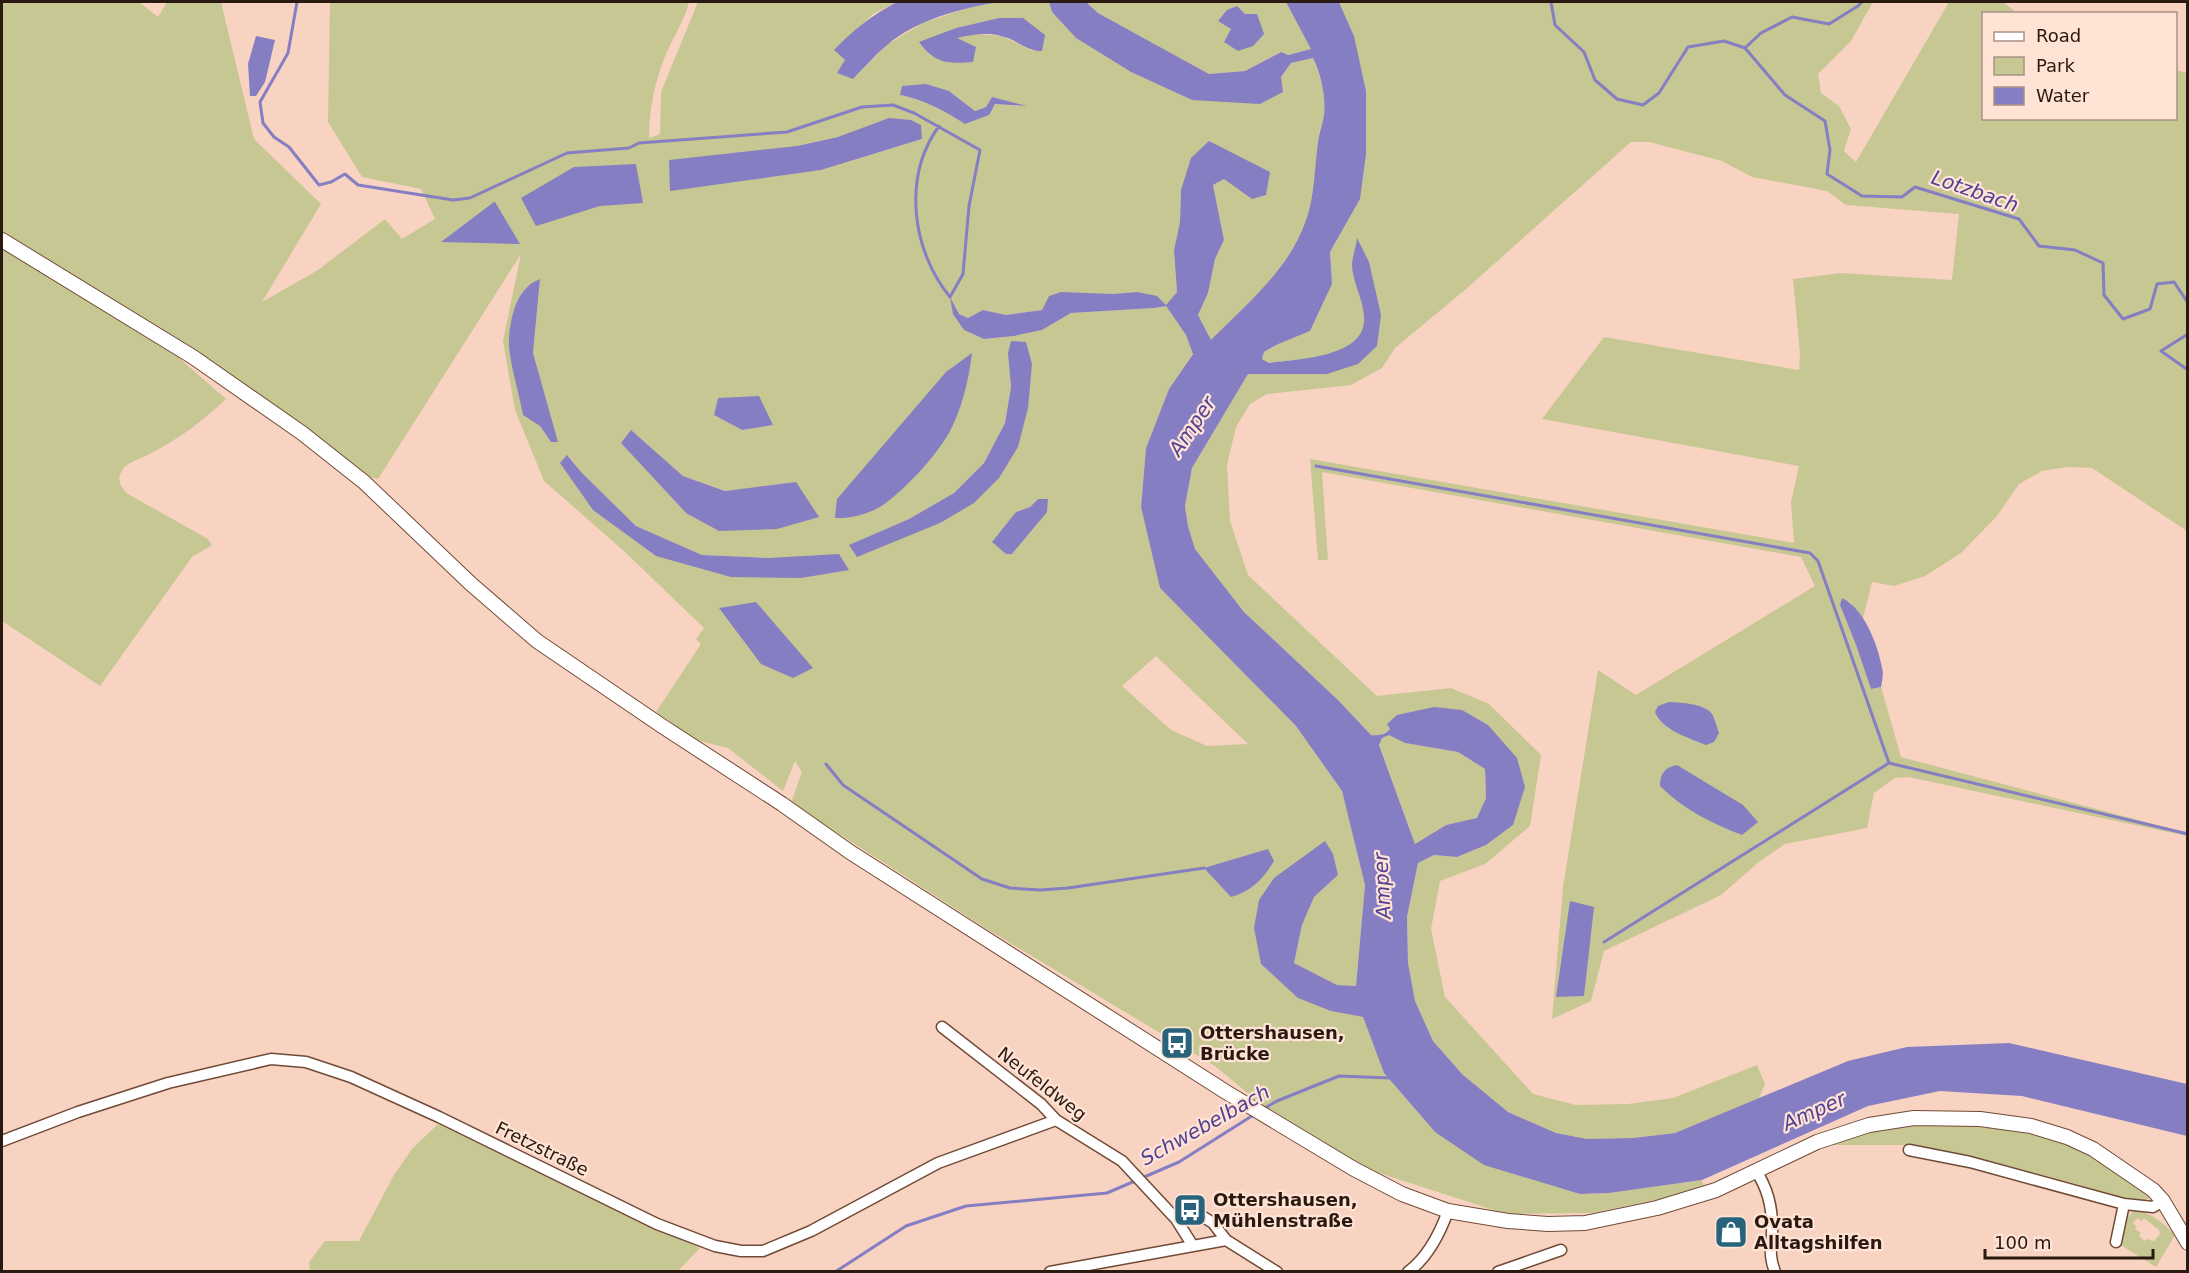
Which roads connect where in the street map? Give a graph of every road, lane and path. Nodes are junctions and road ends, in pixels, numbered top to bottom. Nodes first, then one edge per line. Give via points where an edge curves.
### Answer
1 (2, 240) edge
2 (942, 1027) dead end
3 (1056, 1120) junction
4 (2, 1141) edge
5 (1909, 1150) dead end
6 (1756, 1171) junction
7 (2163, 1201) junction
8 (2124, 1204) junction
9 (1448, 1211) junction
10 (1176, 1219) junction
11 (1226, 1240) junction
12 (2116, 1242) dead end
13 (2187, 1243) edge
14 (1192, 1246) junction
15 (1561, 1250) dead end
16 (1050, 1272) edge
17 (1277, 1272) edge
18 (1408, 1272) edge
19 (1498, 1272) edge
20 (1775, 1272) edge

1 - 9 main road via 194,357 302,433 370,487 537,641 850,852 1257,1111 1354,1169 1402,1194
2 - 3 street, Neufeldweg
3 - 4 street, Fretzstraße via 938,1163 812,1231 763,1251 715,1246 657,1224 439,1117 351,1077 306,1062 271,1059 168,1083
3 - 10 street, Neufeldweg via 1122,1161
5 - 8 street via 1970,1162
6 - 7 main road via 1817,1142 1869,1125 1914,1118 1980,1119 2031,1126 2067,1137 2121,1166
6 - 9 main road via 1716,1190 1657,1208 1585,1223 1508,1221
6 - 20 street via 1769,1195 1770,1253
7 - 8 street via 2153,1207
7 - 13 main road
8 - 12 street
9 - 18 street via 1428,1250
10 - 11 street via 1197,1213 1213,1223
10 - 14 street, Neufeldweg
11 - 14 street
11 - 17 street
14 - 16 street
15 - 19 street

